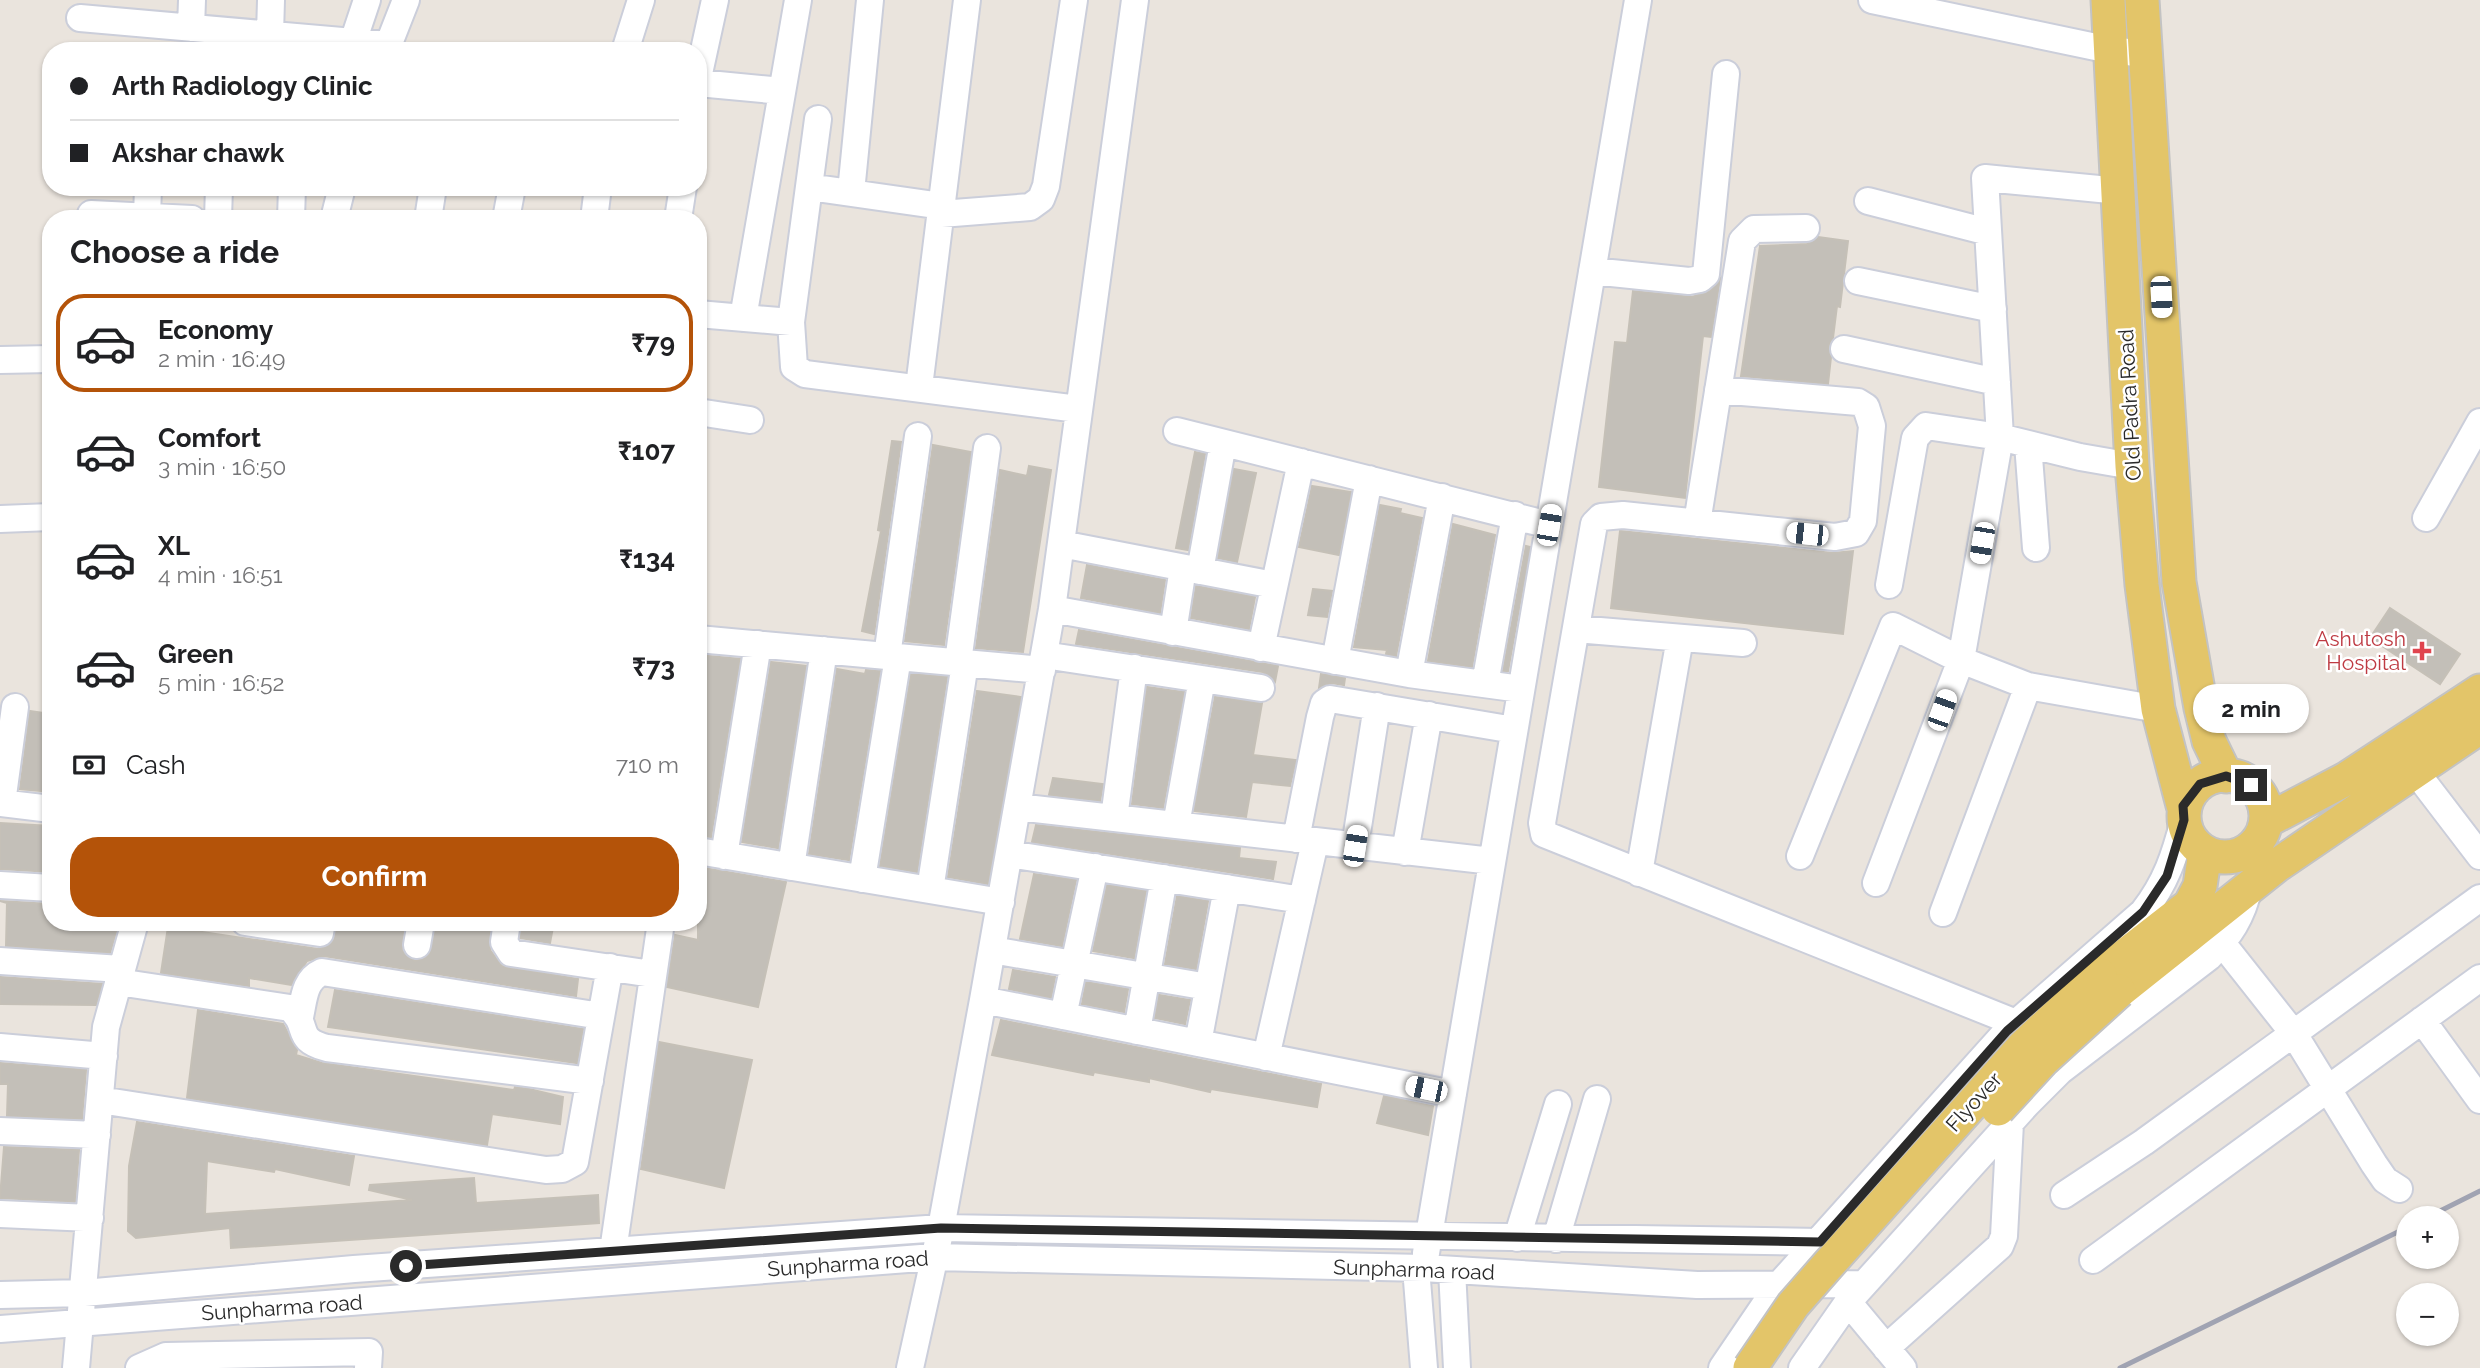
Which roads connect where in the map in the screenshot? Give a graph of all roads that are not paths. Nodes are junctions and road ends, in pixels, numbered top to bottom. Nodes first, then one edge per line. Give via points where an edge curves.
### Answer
1 (192, 0) edge
2 (271, 0) edge
3 (367, 0) edge
4 (406, 0) edge
5 (641, 0) edge
6 (715, 0) edge
7 (798, 0) edge
8 (870, 0) edge
9 (967, 0) edge
10 (1074, 0) edge
11 (1135, 0) edge
12 (1638, 0) edge
13 (1872, 0) edge
14 (2142, 0) edge
15 (2100, 2) edge
16 (120, 11) edge
17 (80, 18) dead end
18 (191, 28) junction
19 (270, 34) junction
20 (353, 42) joint
21 (389, 42) edge
22 (628, 42) edge
23 (706, 42) edge
24 (2110, 50) junction
25 (2145, 54) junction
26 (1726, 74) dead end
27 (707, 81) edge
28 (782, 90) junction
29 (818, 118) dead end
30 (809, 187) junction
31 (2120, 191) junction
32 (851, 192) junction
33 (1868, 201) dead end
34 (942, 210) junction
35 (1806, 228) dead end
36 (1988, 232) junction
37 (1592, 271) junction
38 (1858, 281) dead end
39 (1993, 309) junction
40 (707, 315) edge
41 (743, 318) junction
42 (791, 322) junction
43 (1844, 349) dead end
44 (42, 359) edge
45 (0, 360) edge
46 (1997, 382) junction
47 (919, 387) junction
48 (1717, 390) junction
49 (1079, 409) junction
50 (707, 413) edge
51 (750, 419) dead end
52 (2478, 430) edge
53 (1177, 431) dead end
54 (918, 436) dead end
55 (2000, 437) junction
56 (1223, 443) junction
57 (2028, 444) junction
58 (987, 448) dead end
59 (1301, 462) junction
60 (2132, 466) junction
61 (1369, 479) junction
62 (1442, 497) junction
63 (1515, 515) junction
64 (42, 517) edge
65 (2426, 518) dead end
66 (0, 519) edge
67 (1698, 523) junction
68 (1549, 525) junction
69 (1061, 544) junction
70 (2036, 548) dead end
71 (1191, 569) junction
72 (1274, 585) junction
73 (1889, 585) dead end
74 (1052, 609) junction
75 (1576, 629) junction
76 (1173, 632) junction
77 (1680, 638) junction
78 (707, 640) edge
79 (1743, 643) dead end
80 (758, 644) junction
81 (1261, 648) junction
82 (824, 650) junction
83 (893, 656) junction
84 (1961, 660) junction
85 (1335, 661) junction
86 (1043, 662) junction
87 (961, 663) junction
88 (1134, 668) junction
89 (1409, 674) junction
90 (1202, 679) junction
91 (1485, 684) junction
92 (2028, 686) junction
93 (1261, 688) dead end
94 (1521, 689) junction
95 (2480, 691) edge
96 (1377, 706) junction
97 (15, 707) dead end
98 (2158, 709) junction
99 (1429, 715) junction
100 (2480, 727) edge
101 (1514, 730) junction
102 (2415, 771) junction
103 (2226, 776) junction
104 (1, 803) edge
105 (1017, 807) junction
106 (42, 808) edge
107 (2184, 813) junction
108 (1114, 818) junction
109 (1176, 825) junction
110 (2265, 825) junction
111 (2319, 836) junction
112 (1306, 840) junction
113 (1355, 846) junction
114 (1405, 852) junction
115 (2205, 852) junction
116 (707, 853) edge
117 (1009, 854) junction
118 (724, 856) junction
119 (1800, 856) dead end
120 (2480, 856) edge
121 (1492, 861) junction
122 (792, 867) junction
123 (1095, 867) junction
124 (1639, 873) junction
125 (1164, 878) junction
126 (862, 879) junction
127 (1876, 883) dead end
128 (0, 886) edge
129 (2249, 887) junction
130 (42, 888) edge
131 (1227, 888) junction
132 (930, 890) junction
133 (2480, 898) edge
134 (1302, 900) junction
135 (1001, 902) junction
136 (1943, 913) dead end
137 (2178, 930) junction
138 (132, 931) edge
139 (506, 931) edge
140 (659, 931) edge
141 (2222, 943) junction
142 (992, 950) junction
143 (0, 961) edge
144 (1074, 964) junction
145 (610, 967) junction
146 (652, 974) junction
147 (119, 975) junction
148 (1146, 977) junction
149 (2480, 978) edge
150 (1208, 987) junction
151 (984, 1000) junction
152 (601, 1016) junction
153 (1063, 1016) junction
154 (300, 1017) junction
155 (2422, 1020) junction
156 (2016, 1023) junction
157 (1137, 1031) junction
158 (2294, 1034) junction
159 (1198, 1043) junction
160 (0, 1047) edge
161 (104, 1056) junction
162 (1266, 1057) junction
163 (590, 1081) junction
164 (2328, 1089) junction
165 (1453, 1094) junction
166 (1597, 1099) dead end
167 (100, 1100) junction
168 (2480, 1101) edge
169 (1558, 1104) dead end
170 (2010, 1123) junction
171 (0, 1131) edge
172 (97, 1135) junction
173 (2399, 1189) dead end
174 (2064, 1195) dead end
175 (0, 1214) edge
176 (90, 1217) junction
177 (941, 1228) junction
178 (1429, 1236) junction
179 (1517, 1238) junction
180 (1556, 1239) junction
181 (1820, 1242) junction
182 (612, 1251) junction
183 (934, 1258) junction
184 (2093, 1260) dead end
185 (1420, 1268) junction
186 (1452, 1270) junction
187 (1777, 1287) junction
188 (84, 1293) junction
189 (1856, 1293) junction
190 (0, 1295) edge
191 (82, 1323) junction
192 (0, 1329) edge
193 (1895, 1358) edge
194 (76, 1368) edge
195 (139, 1368) edge
196 (368, 1368) edge
197 (909, 1368) edge
198 (1424, 1368) edge
199 (1457, 1368) edge
200 (1722, 1368) edge
201 (1750, 1368) edge
202 (1774, 1368) edge
203 (1802, 1368) edge

1 - 18 street
2 - 19 street
3 - 20 street
4 - 21 street
5 - 22 street
6 - 23 street
7 - 28 street
8 - 32 street
9 - 34 street
10 - 34 street via 1041,199 1030,207
11 - 49 street
12 - 37 street
13 - 24 street
14 - 25 main road, Old Padra Road
15 - 24 main road, Old Padra Road
16 - 17 street
16 - 18 street
18 - 19 street
19 - 20 street
24 - 25 street
24 - 31 main road, Old Padra Road
25 - 103 main road, Old Padra Road via 2179,582 2201,708 2209,741
26 - 37 street via 1706,274 1689,281
27 - 28 street
28 - 41 street
29 - 30 street
30 - 32 street
30 - 42 street
31 - 36 street via 1985,178
31 - 60 main road, Old Padra Road
32 - 34 street
33 - 36 street
34 - 47 street
35 - 48 street via 1754,229 1742,241
36 - 39 street
37 - 68 street
38 - 39 street
39 - 46 street
40 - 41 street
41 - 42 street
42 - 47 street via 794,367 805,374
43 - 46 street
44 - 45 street
46 - 55 street
47 - 49 street
48 - 67 street
48 - 67 street via 1858,402 1866,407 1872,426 1863,521 1856,533 1835,537
49 - 69 street
50 - 51 street
52 - 65 street
53 - 56 street
54 - 83 street
55 - 57 street
55 - 73 street via 1933,425 1920,429
55 - 84 street
56 - 59 street
56 - 71 street
57 - 60 street
57 - 70 street
58 - 87 street
59 - 61 street
59 - 72 street
60 - 98 main road, Old Padra Road
61 - 62 street
61 - 85 street
62 - 63 street
62 - 89 street
63 - 68 street
63 - 91 street
64 - 66 street
67 - 75 street via 1601,517 1594,524
68 - 94 street
69 - 71 street
69 - 74 street
71 - 72 street
71 - 76 street
72 - 81 street
74 - 76 street
74 - 86 street
75 - 77 street
75 - 124 street via 1542,822 1544,834
76 - 81 street
77 - 79 street
77 - 124 street
78 - 80 street
80 - 82 street
80 - 118 street
81 - 85 street
82 - 83 street
82 - 122 street
83 - 87 street
83 - 126 street
84 - 92 street
84 - 119 street via 1893,626
84 - 127 street
85 - 89 street
86 - 87 street
86 - 88 street
86 - 105 street
87 - 132 street
88 - 90 street
88 - 108 street
89 - 91 street
90 - 93 street
90 - 109 street
91 - 94 street
92 - 98 street
92 - 136 street
94 - 101 street
95 - 110 main road via 2346,779
96 - 99 street
96 - 112 street via 1340,699 1324,704
96 - 113 street
97 - 104 street
98 - 107 main road, Old Padra Road
99 - 101 street
99 - 114 street
100 - 102 main road, Flyover
101 - 121 street
102 - 111 main road, Flyover
102 - 120 street
103 - 107 main road via 2200,784
103 - 110 main road via 2239,778 2260,795
104 - 106 street
105 - 108 street
105 - 117 street
107 - 115 main road via 2194,844
107 - 156 street via 2173,863 2143,912
108 - 109 street
109 - 112 street
110 - 111 main road via 2284,837
110 - 115 main road via 2255,845 2244,853 2231,857
111 - 129 main road, Flyover
112 - 113 street
112 - 134 street
113 - 114 street
114 - 121 street
115 - 137 main road, Flyover via 2200,886
116 - 118 street
117 - 123 street
117 - 135 street
118 - 122 street
121 - 165 street
122 - 126 street
123 - 125 street
123 - 144 street
124 - 156 street
125 - 131 street
125 - 148 street
126 - 132 street
128 - 130 street
129 - 137 main road, Flyover
129 - 141 street via 2244,911
131 - 134 street
131 - 150 street
132 - 135 street
133 - 158 street
134 - 162 street
135 - 142 street
137 - 201 main road, Flyover, bridge via 2100,975 2024,1046 1793,1305
137 - 202 main road, Flyover, bridge via 2043,1060 1843,1279
138 - 147 street
139 - 145 street via 504,942 511,953
140 - 146 street
141 - 158 street
141 - 170 street via 2060,1071
142 - 144 street
142 - 151 street
143 - 147 street
144 - 148 street
144 - 153 street
145 - 146 street
145 - 152 street
146 - 182 street
147 - 154 street via 290,1008
147 - 161 street
148 - 150 street
148 - 157 street
149 - 155 street
150 - 159 street
151 - 153 street
151 - 177 street
152 - 154 street via 322,972 313,976 307,987
152 - 163 street
153 - 157 street
154 - 163 street via 310,1043 327,1048
155 - 164 street
155 - 168 street
156 - 181 street
157 - 159 street
158 - 164 street
158 - 174 street
159 - 162 street
160 - 161 street
161 - 167 street
162 - 165 street
163 - 167 street via 575,1162 546,1170
164 - 173 street via 2385,1180
164 - 184 street
165 - 178 street
166 - 180 street
167 - 172 street
169 - 179 street
170 - 189 street
170 - 193 street via 2000,1246
171 - 172 street
172 - 176 street
175 - 176 street
176 - 188 street
177 - 178 street, Sunpharma road
177 - 182 street, Sunpharma road
177 - 183 street
178 - 179 street, Sunpharma road
178 - 185 street
179 - 180 street, Sunpharma road
180 - 181 street, Sunpharma road
181 - 187 street
182 - 188 street, Sunpharma road
183 - 185 street, Sunpharma road
183 - 191 street, Sunpharma road
183 - 197 street
185 - 186 street, Sunpharma road
185 - 198 street
186 - 187 street, Sunpharma road
186 - 199 street
187 - 189 street, Sunpharma road
187 - 200 street
188 - 190 street, Sunpharma road
188 - 191 street
189 - 193 street
189 - 203 street
191 - 192 street, Sunpharma road
191 - 194 street
195 - 196 street via 166,1356 369,1352

